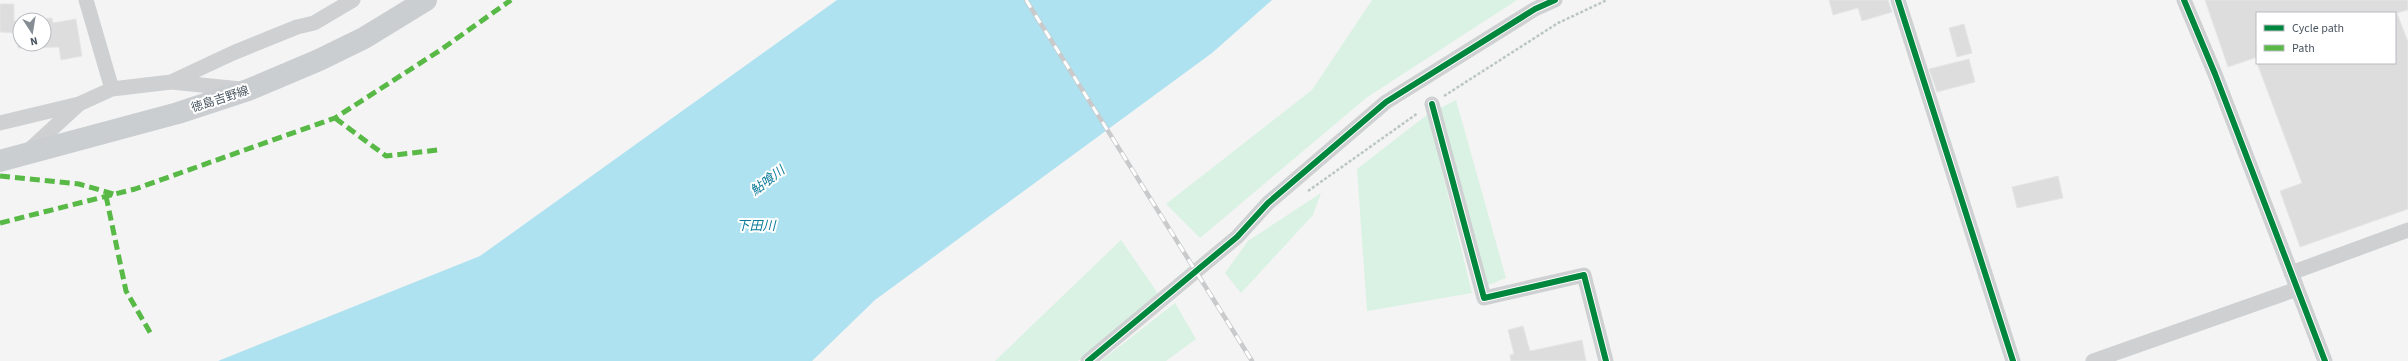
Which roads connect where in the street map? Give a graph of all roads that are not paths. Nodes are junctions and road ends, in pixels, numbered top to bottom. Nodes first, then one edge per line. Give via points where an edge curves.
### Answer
1 (86, 0) edge
2 (353, 0) edge
3 (426, 0) edge
4 (1554, 0) edge
5 (1898, 0) edge
6 (2184, 0) edge
7 (171, 82) junction
8 (112, 89) junction
9 (248, 90) junction
10 (79, 104) junction
11 (1432, 104) dead end
12 (0, 123) edge
13 (24, 155) junction
14 (0, 161) edge
15 (2408, 230) edge
16 (2291, 273) junction
17 (2297, 289) junction
18 (1088, 361) edge
19 (1606, 361) edge
20 (2014, 361) edge
21 (2093, 361) edge
22 (2325, 361) edge

1 - 8 street
2 - 7 street via 314,23 247,47
3 - 9 main road, 徳島吉野線 via 351,44
4 - 18 street via 1535,9 1386,102 1268,203 1237,237
5 - 20 street
6 - 16 street
7 - 8 street
7 - 9 street
8 - 10 street
9 - 13 main road, 徳島吉野線 via 178,113
10 - 12 street
10 - 13 street
11 - 19 street via 1484,298 1584,275
13 - 14 main road, 徳島吉野線
15 - 16 street
16 - 17 street
17 - 21 street
17 - 22 street

